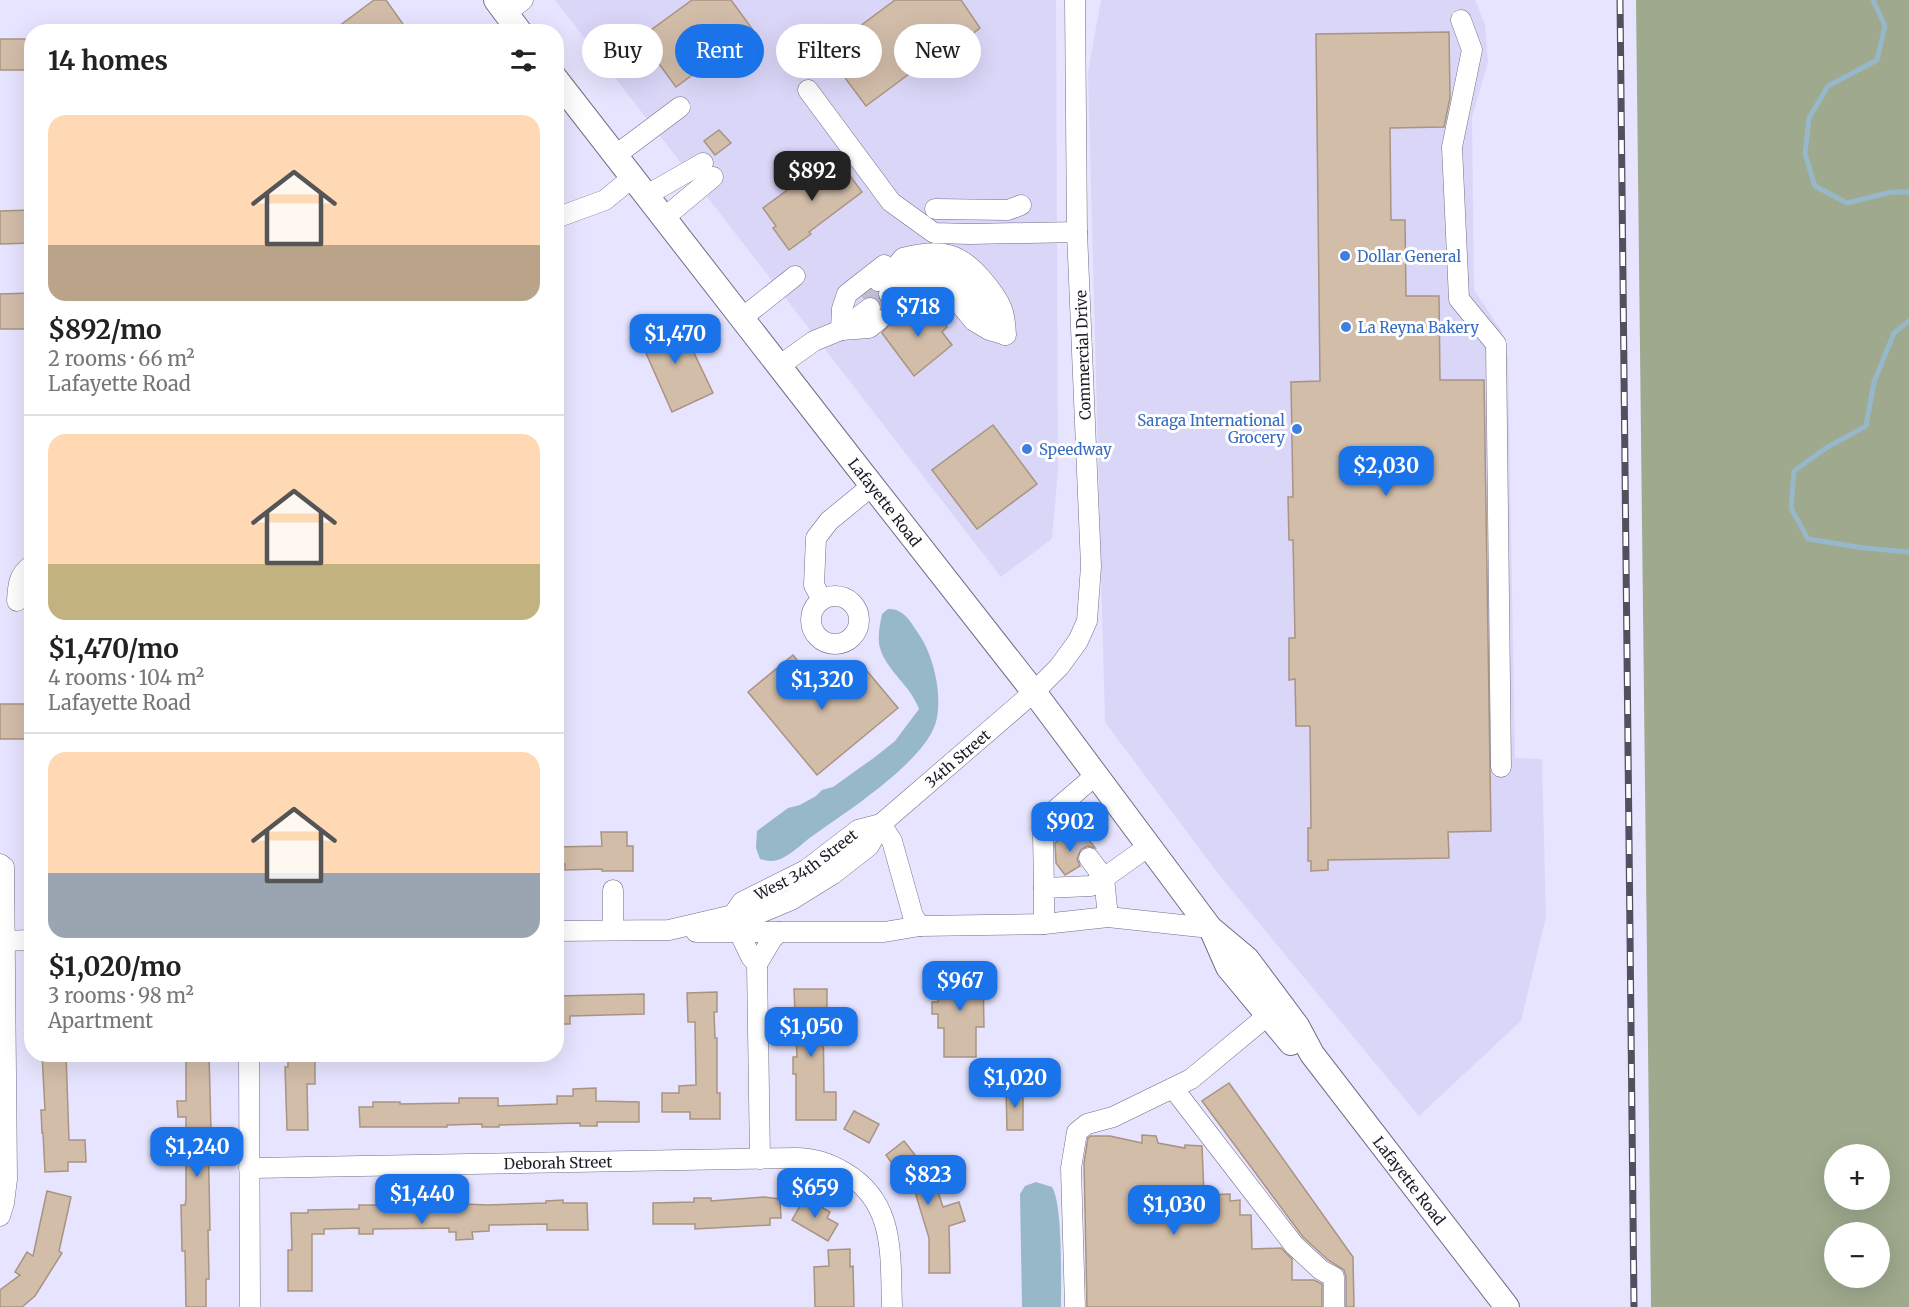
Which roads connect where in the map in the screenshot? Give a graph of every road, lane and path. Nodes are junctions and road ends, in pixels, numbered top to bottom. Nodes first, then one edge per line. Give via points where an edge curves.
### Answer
1 (1075, 0) edge
2 (1461, 20) dead end
3 (564, 88) edge
4 (808, 90) dead end
5 (680, 107) dead end
6 (616, 155) junction
7 (640, 186) junction
8 (1021, 205) dead end
9 (934, 209) junction
10 (564, 215) edge
11 (664, 218) junction
12 (916, 222) junction
13 (1077, 232) junction
14 (951, 234) junction
15 (903, 258) junction
16 (795, 276) dead end
17 (870, 308) tunnel mouth
18 (742, 318) junction
19 (845, 322) junction
20 (779, 366) junction
21 (873, 485) junction
22 (24, 570) edge
23 (822, 600) dead end
24 (17, 601) dead end
25 (1035, 692) junction
26 (1501, 767) dead end
27 (1096, 775) junction
28 (1054, 811) junction
29 (881, 824) junction
30 (1070, 832) tunnel mouth
31 (1149, 846) junction
32 (1089, 858) tunnel mouth
33 (0, 864) edge
34 (1104, 878) junction
35 (1044, 888) junction
36 (613, 890) dead end
37 (1108, 917) junction
38 (736, 923) junction
39 (1044, 924) junction
40 (920, 927) junction
41 (1210, 928) junction
42 (613, 930) junction
43 (564, 931) edge
44 (779, 932) junction
45 (24, 940) edge
46 (2, 941) edge
47 (757, 964) junction
48 (1267, 1016) junction
49 (1312, 1054) junction
50 (249, 1062) edge
51 (1173, 1088) junction
52 (760, 1159) junction
53 (249, 1167) junction
54 (0, 1216) edge
55 (250, 1307) edge
56 (892, 1307) edge
57 (1075, 1307) edge
58 (1334, 1307) edge
59 (1507, 1307) edge

1 - 13 street, Commercial Drive
2 - 26 street via 1473,50 1452,147 1459,299 1496,344
3 - 6 main road, Lafayette Road
4 - 12 street via 891,202
5 - 6 street
6 - 7 main road, Lafayette Road
7 - 10 street
7 - 11 main road, Lafayette Road
7 - 11 street via 708,170
8 - 9 street via 1008,210
9 - 12 street
9 - 14 street
11 - 18 main road, Lafayette Road
12 - 14 street via 934,233
13 - 14 street
13 - 25 street, Commercial Drive via 1092,566 1090,604 1078,641
15 - 15 street via 930,252 965,261 1001,303 1003,331 953,272 936,267 919,271 888,294 894,270
15 - 19 street via 889,262 847,294
16 - 18 street
17 - 19 street
18 - 20 main road, Lafayette Road
19 - 20 street
20 - 21 main road, Lafayette Road
21 - 23 street via 829,521 816,538 814,585
21 - 25 main road, Lafayette Road
22 - 24 street via 18,581
25 - 27 main road, Lafayette Road
25 - 29 street, 34th Street
27 - 28 street
27 - 31 main road, Lafayette Road
28 - 30 street
28 - 35 street via 1043,834
29 - 38 street, West 34th Street via 858,830 806,870 742,902
29 - 40 street via 892,841 913,916
31 - 34 street
31 - 41 main road, Lafayette Road
32 - 34 street
33 - 46 street via 4,867
34 - 35 street via 1091,886
34 - 37 street
35 - 39 street
36 - 42 street
37 - 39 street
37 - 41 street
38 - 42 street, West 34th Street via 669,930
38 - 44 street
38 - 47 street
39 - 40 street
40 - 44 street via 884,932
41 - 48 main road, Lafayette Road via 1228,967
41 - 49 main road, Lafayette Road via 1247,959 1297,1026
42 - 43 street, West 34th Street
44 - 47 street
45 - 46 street
46 - 54 street via 6,1179
47 - 52 street
48 - 49 main road, Lafayette Road via 1298,1052
48 - 51 street via 1191,1079
49 - 59 main road, Lafayette Road
50 - 53 street
51 - 57 street via 1113,1117 1086,1124 1077,1132 1071,1168
51 - 58 street via 1294,1245 1334,1277
52 - 53 street, Deborah Street
52 - 56 street, Deborah Street via 819,1161 861,1183 880,1209 887,1228
53 - 55 street

